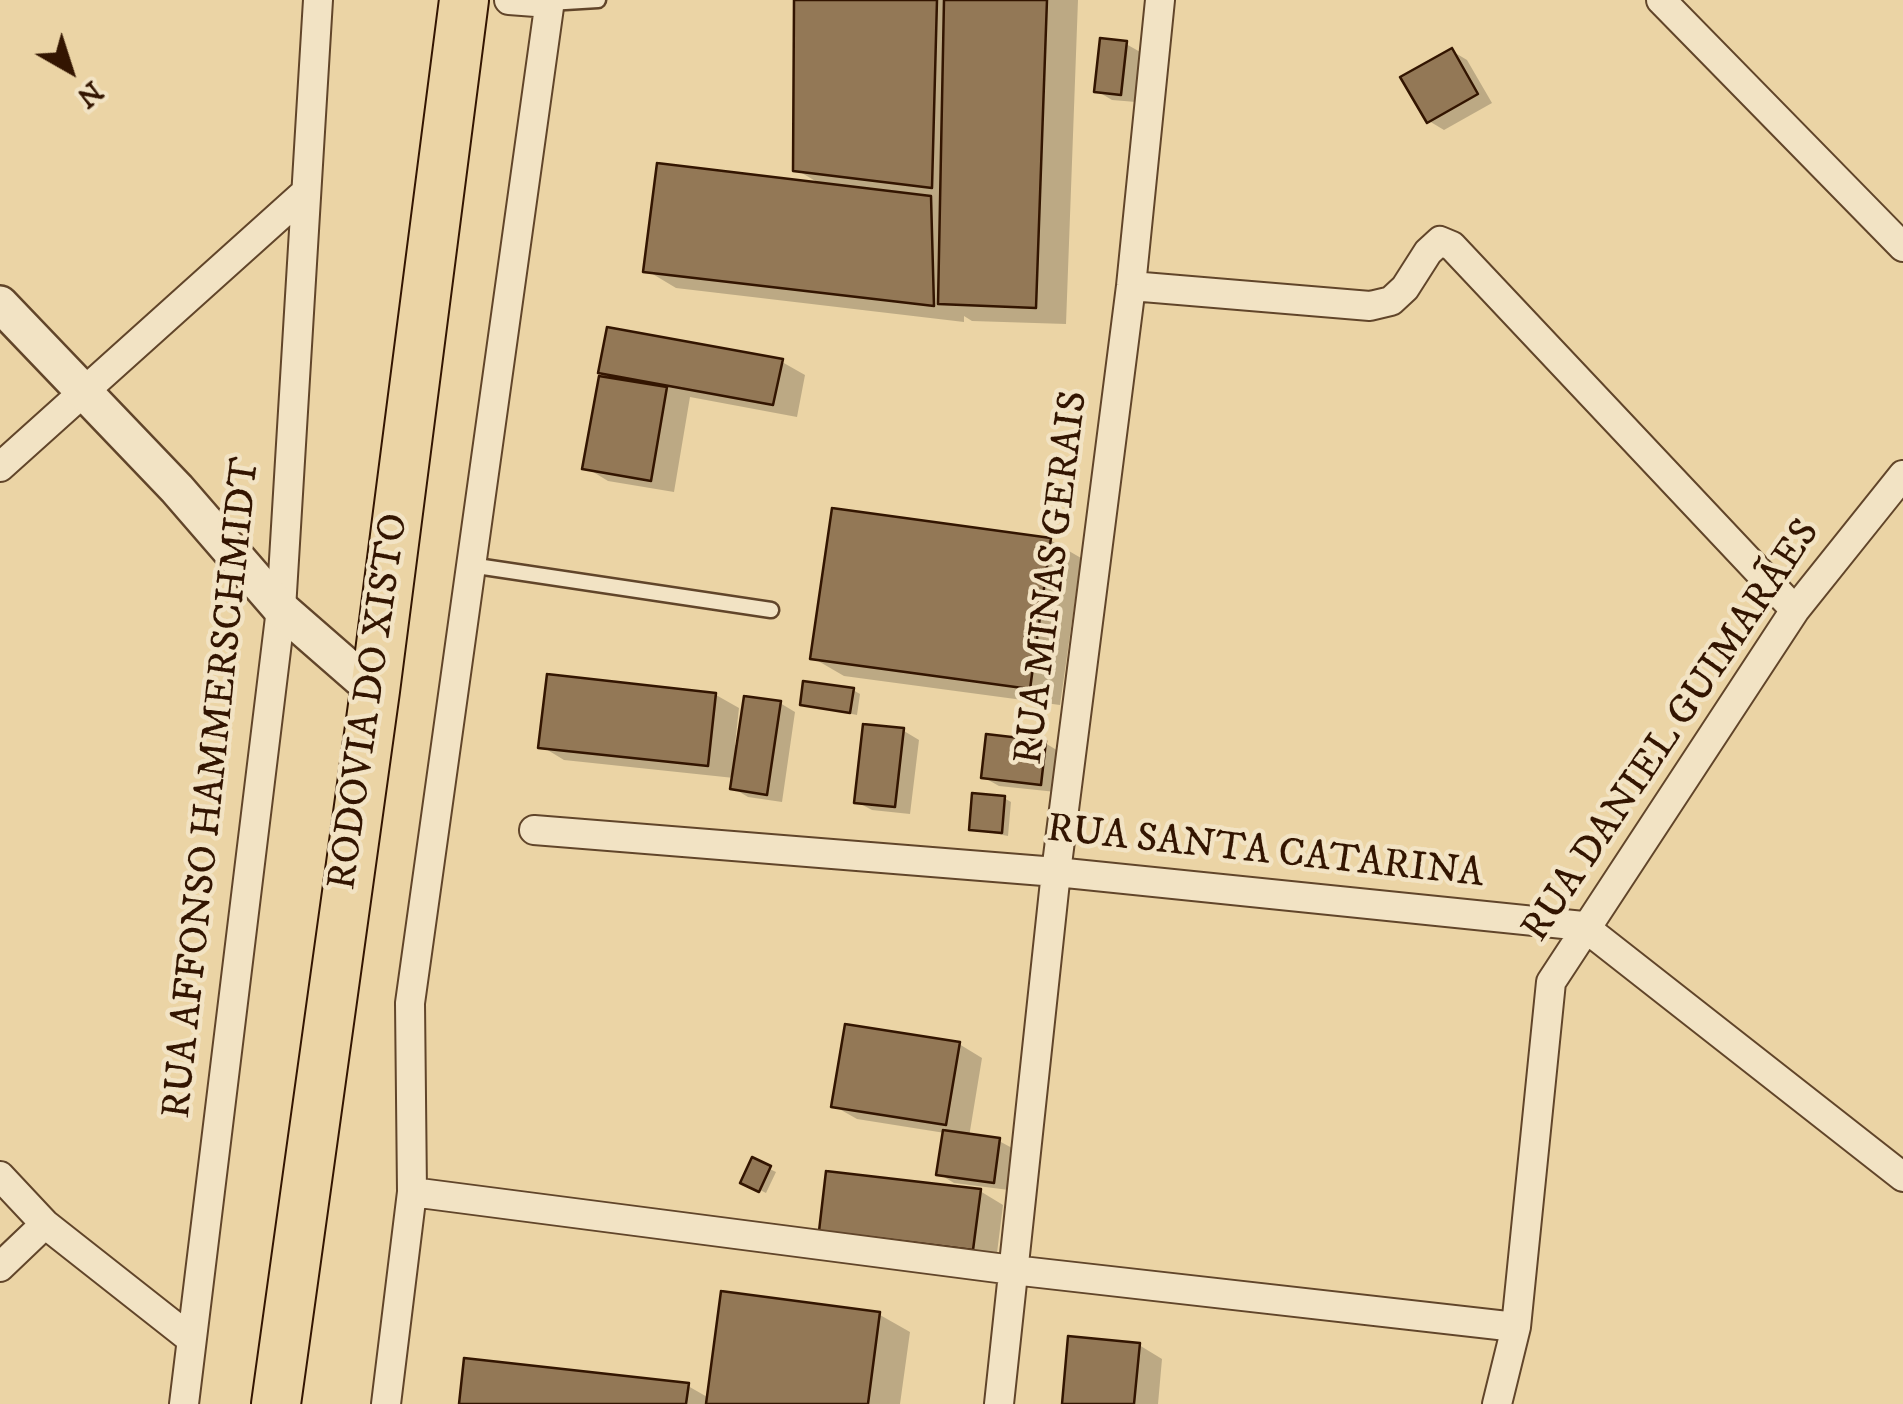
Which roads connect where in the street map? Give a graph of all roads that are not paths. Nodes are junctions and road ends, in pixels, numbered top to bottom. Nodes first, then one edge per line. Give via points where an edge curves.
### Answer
1 (318, 0) edge
2 (464, 0) edge
3 (509, 0) edge
4 (598, 0) edge
5 (1160, 0) edge
6 (1661, 0) edge
7 (550, 1) edge
8 (306, 192) junction
9 (1903, 247) edge
10 (1131, 286) junction
11 (0, 304) edge
12 (86, 390) junction
13 (0, 467) edge
14 (1903, 476) edge
15 (469, 565) junction
16 (282, 610) junction
17 (771, 610) dead end
18 (1796, 610) junction
19 (375, 691) junction
20 (534, 830) dead end
21 (1056, 872) junction
22 (1583, 926) junction
23 (0, 1176) edge
24 (1903, 1177) edge
25 (412, 1192) junction
26 (46, 1224) junction
27 (0, 1268) edge
28 (1013, 1270) junction
29 (1516, 1327) junction
30 (191, 1339) junction
31 (184, 1404) edge
32 (276, 1404) edge
33 (386, 1404) edge
34 (1000, 1404) edge
35 (1497, 1404) edge

1 - 8 street, RUA AFFONSO HAMMERSCHMIDT
2 - 19 highway, RODOVIA DO XISTO
3 - 7 street
4 - 7 lane
5 - 10 street, RUA MINAS GERAIS
6 - 9 street
7 - 15 street
8 - 12 street
8 - 16 street, RUA AFFONSO HAMMERSCHMIDT
10 - 18 street via 1370,306 1391,301 1405,288 1440,241 1452,246
10 - 21 street, RUA MINAS GERAIS
11 - 12 street
12 - 13 street
12 - 16 street
14 - 18 street, RUA DANIEL GUIMARÃES
15 - 17 lane
15 - 25 street via 410,1002
16 - 19 street
16 - 30 street, RUA AFFONSO HAMMERSCHMIDT
18 - 22 street, RUA DANIEL GUIMARÃES
19 - 32 highway, RODOVIA DO XISTO
20 - 21 street, RUA SANTA CATARINA
21 - 22 street, RUA SANTA CATARINA
21 - 28 street, RUA MINAS GERAIS
22 - 24 street
22 - 29 street, RUA DANIEL GUIMARÃES via 1550,982
23 - 26 street
25 - 28 street
25 - 33 street
26 - 27 street
26 - 30 street
28 - 29 street
28 - 34 street, RUA MINAS GERAIS
29 - 35 street, RUA DANIEL GUIMARÃES
30 - 31 street, RUA AFFONSO HAMMERSCHMIDT

